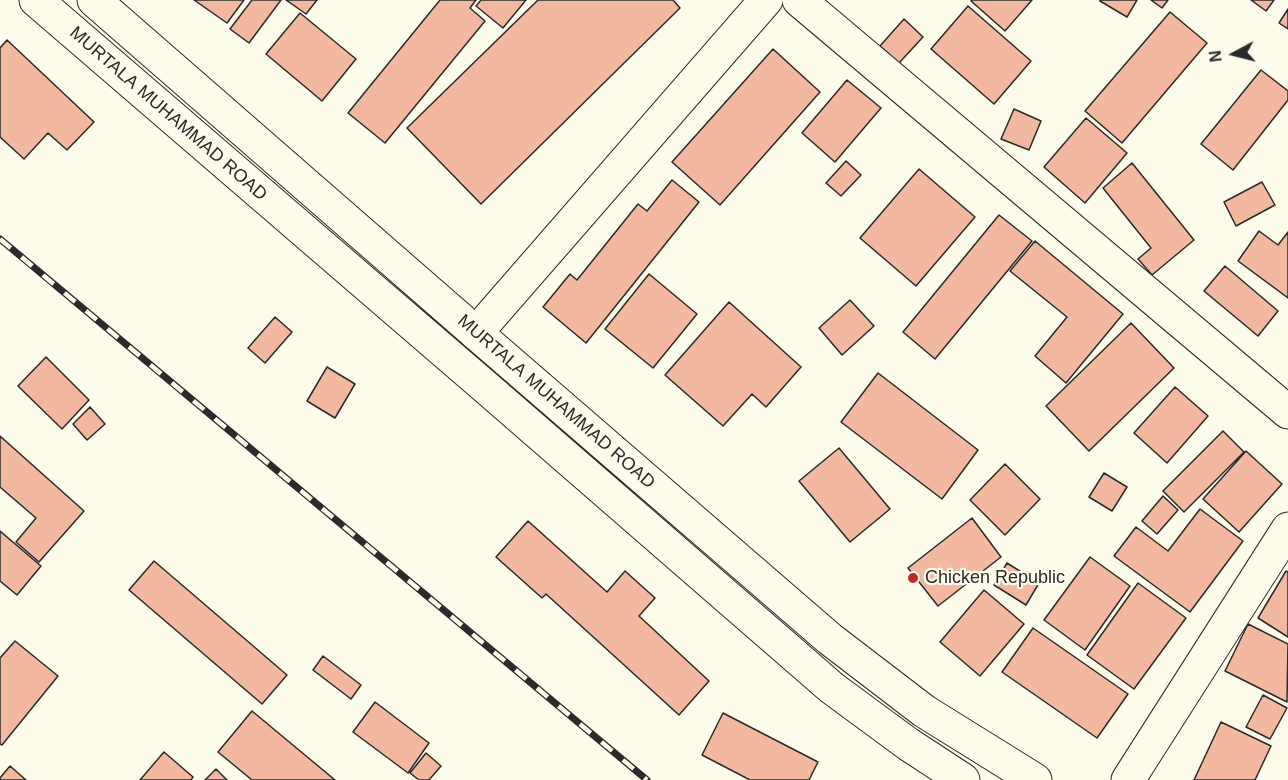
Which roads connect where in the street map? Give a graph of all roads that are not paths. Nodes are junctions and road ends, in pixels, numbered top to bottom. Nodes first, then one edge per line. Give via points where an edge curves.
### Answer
1 (36, 0) edge
2 (94, 0) edge
3 (766, 0) edge
4 (799, 0) edge
5 (476, 333) junction
6 (1288, 412) edge
7 (1288, 529) edge
8 (963, 780) edge
9 (1035, 780) edge
10 (1128, 780) edge

1 - 8 main road, MURTALA MUHAMMAD ROAD via 832,688
2 - 5 main road, MURTALA MUHAMMAD ROAD
3 - 5 main road
4 - 6 main road
5 - 9 main road, MURTALA MUHAMMAD ROAD via 830,639 924,711
7 - 10 main road

